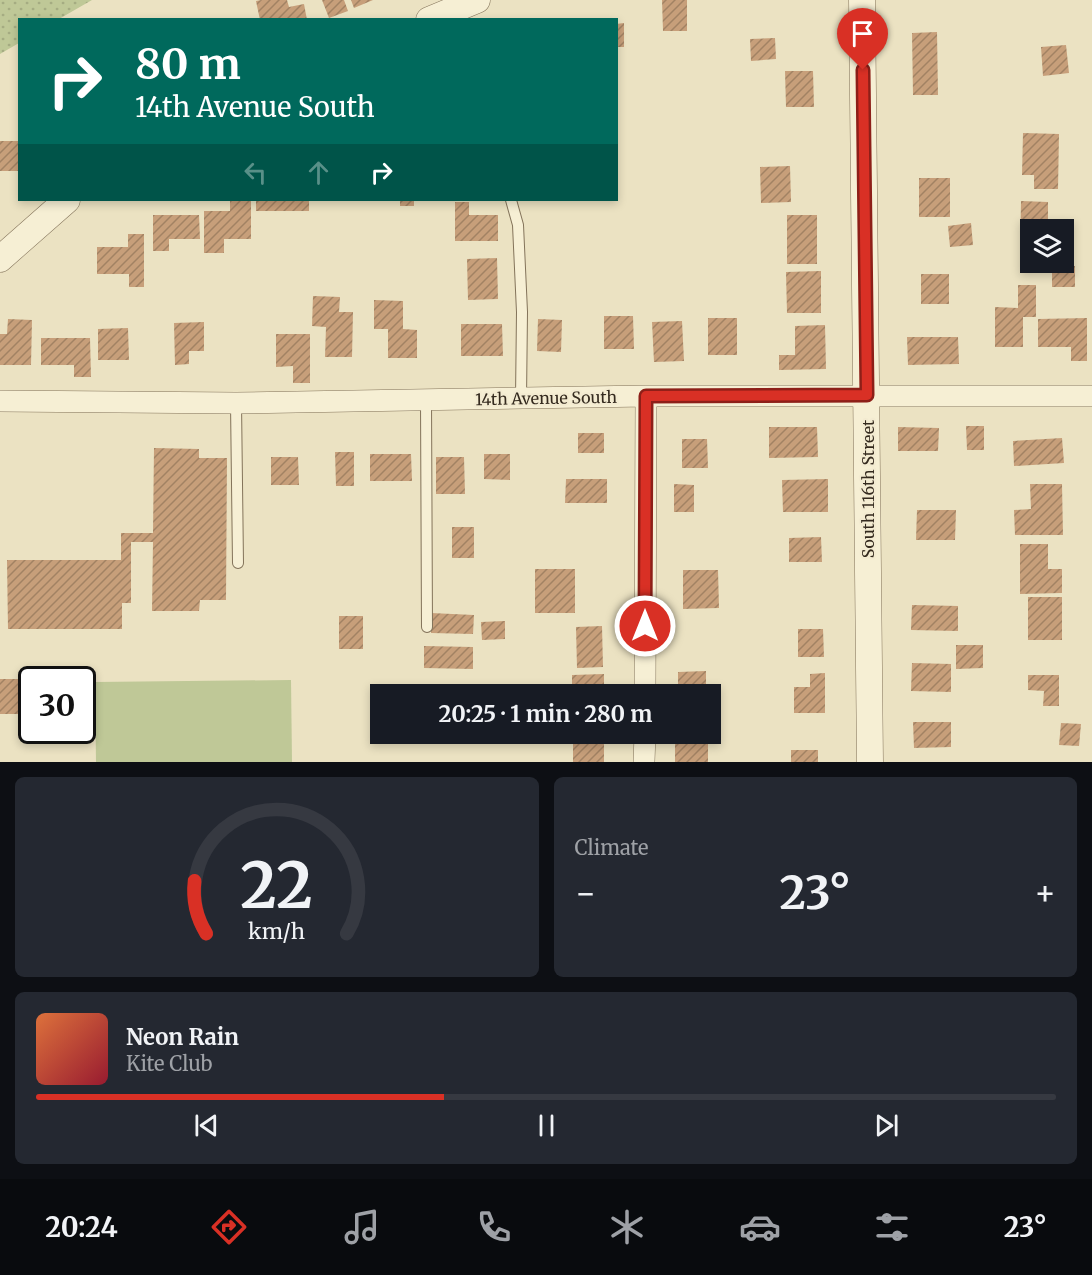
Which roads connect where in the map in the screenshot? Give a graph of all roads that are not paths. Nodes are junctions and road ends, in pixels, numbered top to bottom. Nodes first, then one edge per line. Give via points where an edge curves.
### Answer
1 (477, 0) edge
2 (862, 0) edge
3 (434, 18) edge
4 (67, 201) edge
5 (511, 201) edge
6 (0, 259) edge
7 (867, 395) junction
8 (646, 396) junction
9 (1092, 396) edge
10 (521, 398) junction
11 (426, 400) junction
12 (0, 401) edge
13 (236, 403) junction
14 (238, 563) dead end
15 (427, 627) dead end
16 (645, 684) edge
17 (645, 744) edge
18 (644, 762) edge
19 (870, 762) edge

1 - 3 street
2 - 7 street, South 116th Street
4 - 6 street
5 - 10 lane via 518,225
7 - 8 street, 14th Avenue South
7 - 9 street, 14th Avenue South
7 - 19 street, South 116th Street
8 - 10 street, 14th Avenue South
8 - 16 street
10 - 11 street, 14th Avenue South
11 - 13 street, 14th Avenue South
11 - 15 lane
12 - 13 street, 14th Avenue South
13 - 14 lane
17 - 18 street

